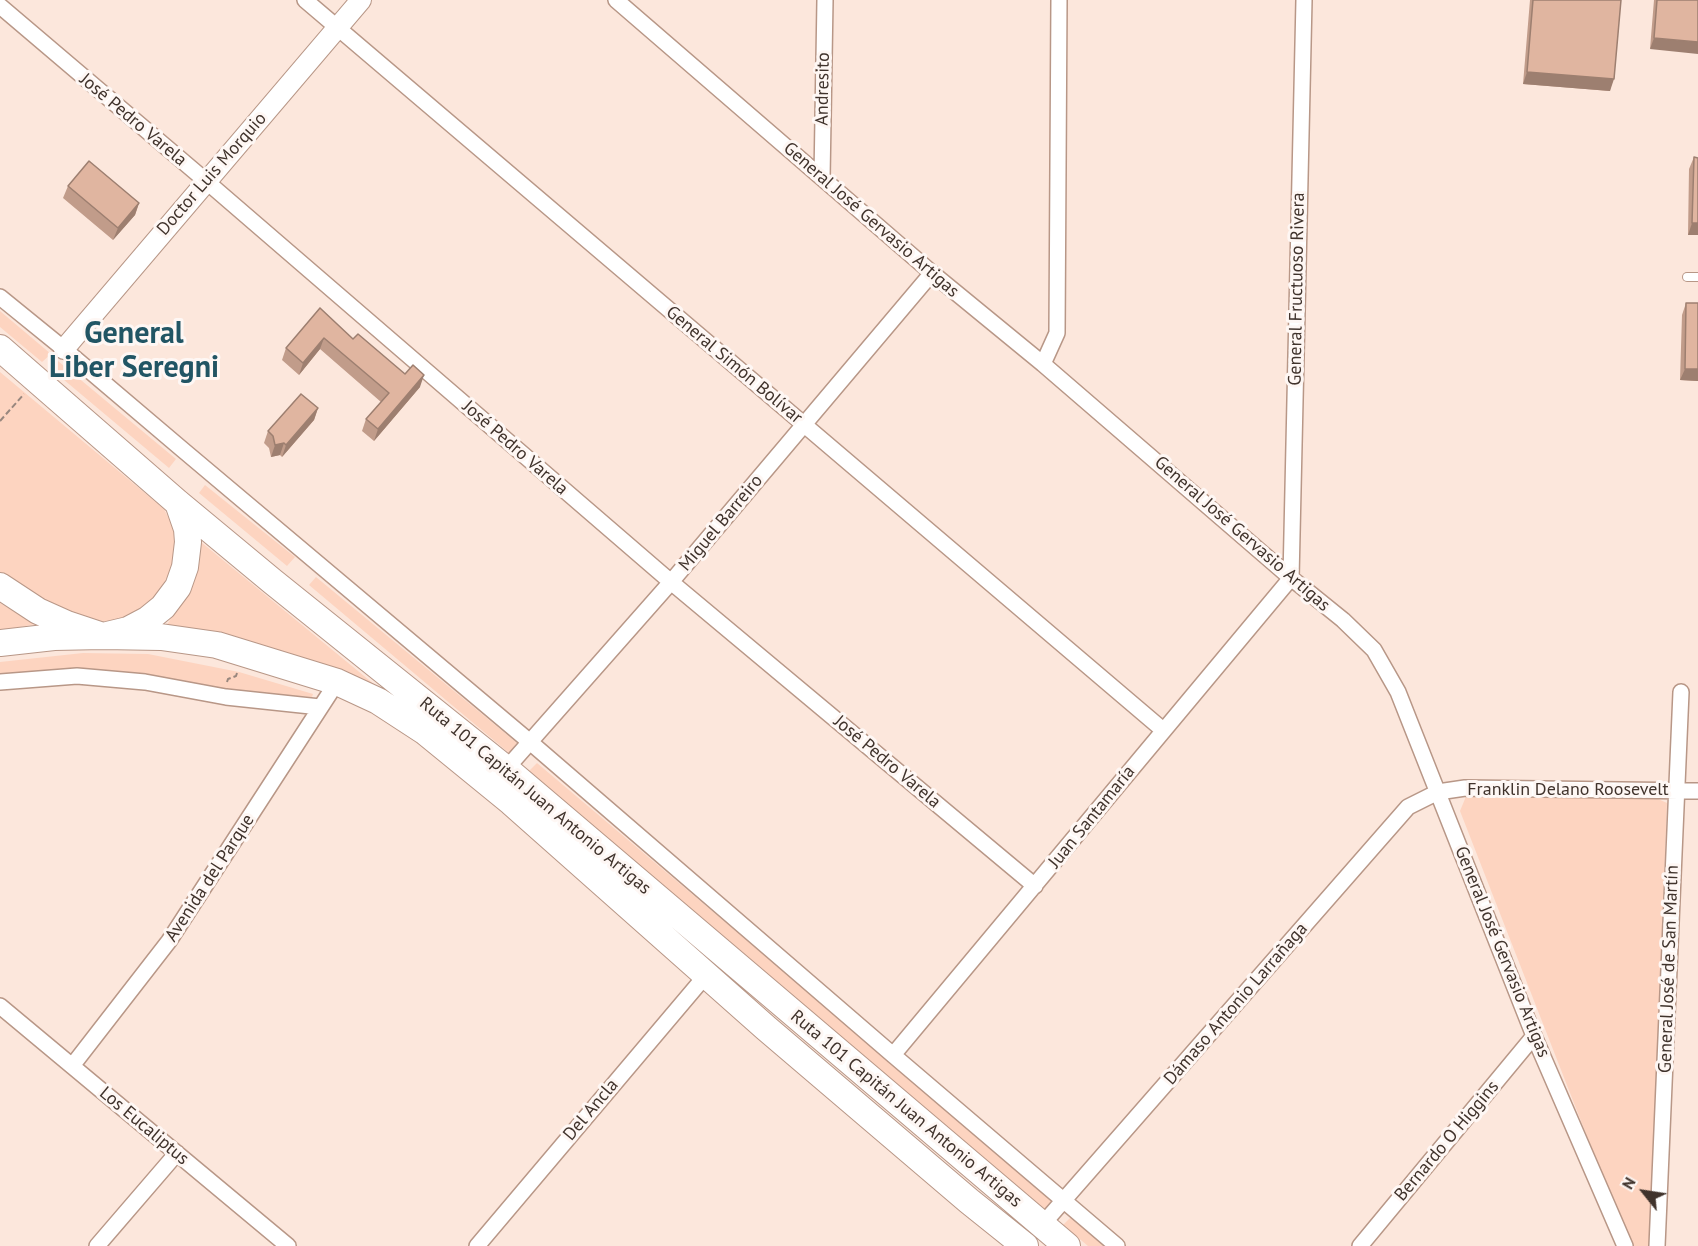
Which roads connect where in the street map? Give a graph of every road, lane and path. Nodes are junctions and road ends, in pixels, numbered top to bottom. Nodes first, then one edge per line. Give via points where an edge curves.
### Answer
1 (305, 0) edge
2 (361, 0) edge
3 (616, 0) edge
4 (825, 0) edge
5 (1059, 0) edge
6 (1304, 0) edge
7 (0, 6) edge
8 (337, 27) junction
9 (822, 178) junction
10 (206, 181) junction
11 (932, 273) junction
12 (1688, 277) dead end
13 (1698, 277) edge
14 (0, 297) edge
15 (0, 348) edge
16 (64, 349) junction
17 (1043, 364) junction
18 (804, 424) junction
19 (178, 503) junction
20 (1291, 578) junction
21 (671, 582) junction
22 (0, 586) edge
23 (103, 636) junction
24 (0, 643) edge
25 (245, 653) junction
26 (0, 682) edge
27 (337, 682) junction
28 (1681, 692) dead end
29 (226, 697) junction
30 (320, 707) junction
31 (1163, 730) junction
32 (530, 742) junction
33 (506, 769) junction
34 (1676, 791) junction
35 (1698, 791) edge
36 (1438, 792) junction
37 (1035, 886) junction
38 (706, 974) junction
39 (0, 1005) edge
40 (1534, 1036) junction
41 (893, 1055) junction
42 (72, 1066) junction
43 (177, 1153) junction
44 (1064, 1201) junction
45 (1042, 1225) junction
46 (97, 1246) edge
47 (288, 1246) edge
48 (477, 1246) edge
49 (1025, 1246) edge
50 (1067, 1246) edge
51 (1117, 1246) edge
52 (1360, 1246) edge
53 (1625, 1246) edge
54 (1658, 1246) edge

1 - 8 street, General Simón Bolívar
2 - 8 street, Doctor Luis Morquio
3 - 9 street, General José Gervasio Artigas
4 - 9 street, Andresito
5 - 17 street via 1058,333
6 - 20 street, General Fructuoso Rivera
7 - 10 street, José Pedro Varela
8 - 10 street, Doctor Luis Morquio
8 - 18 street, General Simón Bolívar
9 - 11 street, General José Gervasio Artigas
10 - 16 street, Doctor Luis Morquio
10 - 21 street, José Pedro Varela
11 - 17 street, General José Gervasio Artigas
11 - 18 street, Miguel Barreiro
12 - 13 lane
14 - 16 street
15 - 19 highway, Ruta 101 Capitán Juan Antonio Artigas
16 - 32 street
17 - 20 street, General José Gervasio Artigas
18 - 21 street, Miguel Barreiro
18 - 31 street, General Simón Bolívar
19 - 23 highway via 188,542 178,587 147,620
19 - 33 highway, Ruta 101 Capitán Juan Antonio Artigas
20 - 31 street, Juan Santamaría
20 - 36 street, General José Gervasio Artigas via 1374,650 1398,692
21 - 32 street, Miguel Barreiro
21 - 37 street, José Pedro Varela
22 - 23 highway, Ruta 101 Capitán Juan Antonio Artigas via 38,610
23 - 24 highway
23 - 25 highway, Ruta 101 Capitán Juan Antonio Artigas via 161,636
25 - 27 highway, Ruta 101 Capitán Juan Antonio Artigas
25 - 29 path via 236,676 228,679
26 - 29 street via 77,676 145,682
27 - 30 street, Avenida del Parque
27 - 38 highway, Ruta 101 Capitán Juan Antonio Artigas via 378,701 424,731 528,816
28 - 34 street, General José de San Martín
29 - 30 street
30 - 42 street, Avenida del Parque via 169,941
31 - 37 street, Juan Santamaría
32 - 33 street, Miguel Barreiro
32 - 41 street
33 - 45 highway, Ruta 101 Capitán Juan Antonio Artigas
34 - 35 street, Franklin Delano Roosevelt
34 - 36 street, Franklin Delano Roosevelt via 1465,788
34 - 54 street, General José de San Martín
36 - 40 street, General José Gervasio Artigas
36 - 44 street, Dámaso Antonio Larrañaga via 1408,807
37 - 41 street, Juan Santamaría
38 - 48 street, Del Ancla
38 - 49 highway, Ruta 101 Capitán Juan Antonio Artigas
39 - 42 street, Los Eucaliptus
40 - 52 street, Bernardo O Higgins
40 - 53 street, General José Gervasio Artigas
41 - 44 street
42 - 43 street, Los Eucaliptus
43 - 46 street
43 - 47 street, Los Eucaliptus
44 - 45 street, Dámaso Antonio Larrañaga
44 - 51 street
45 - 50 highway, Ruta 101 Capitán Juan Antonio Artigas

